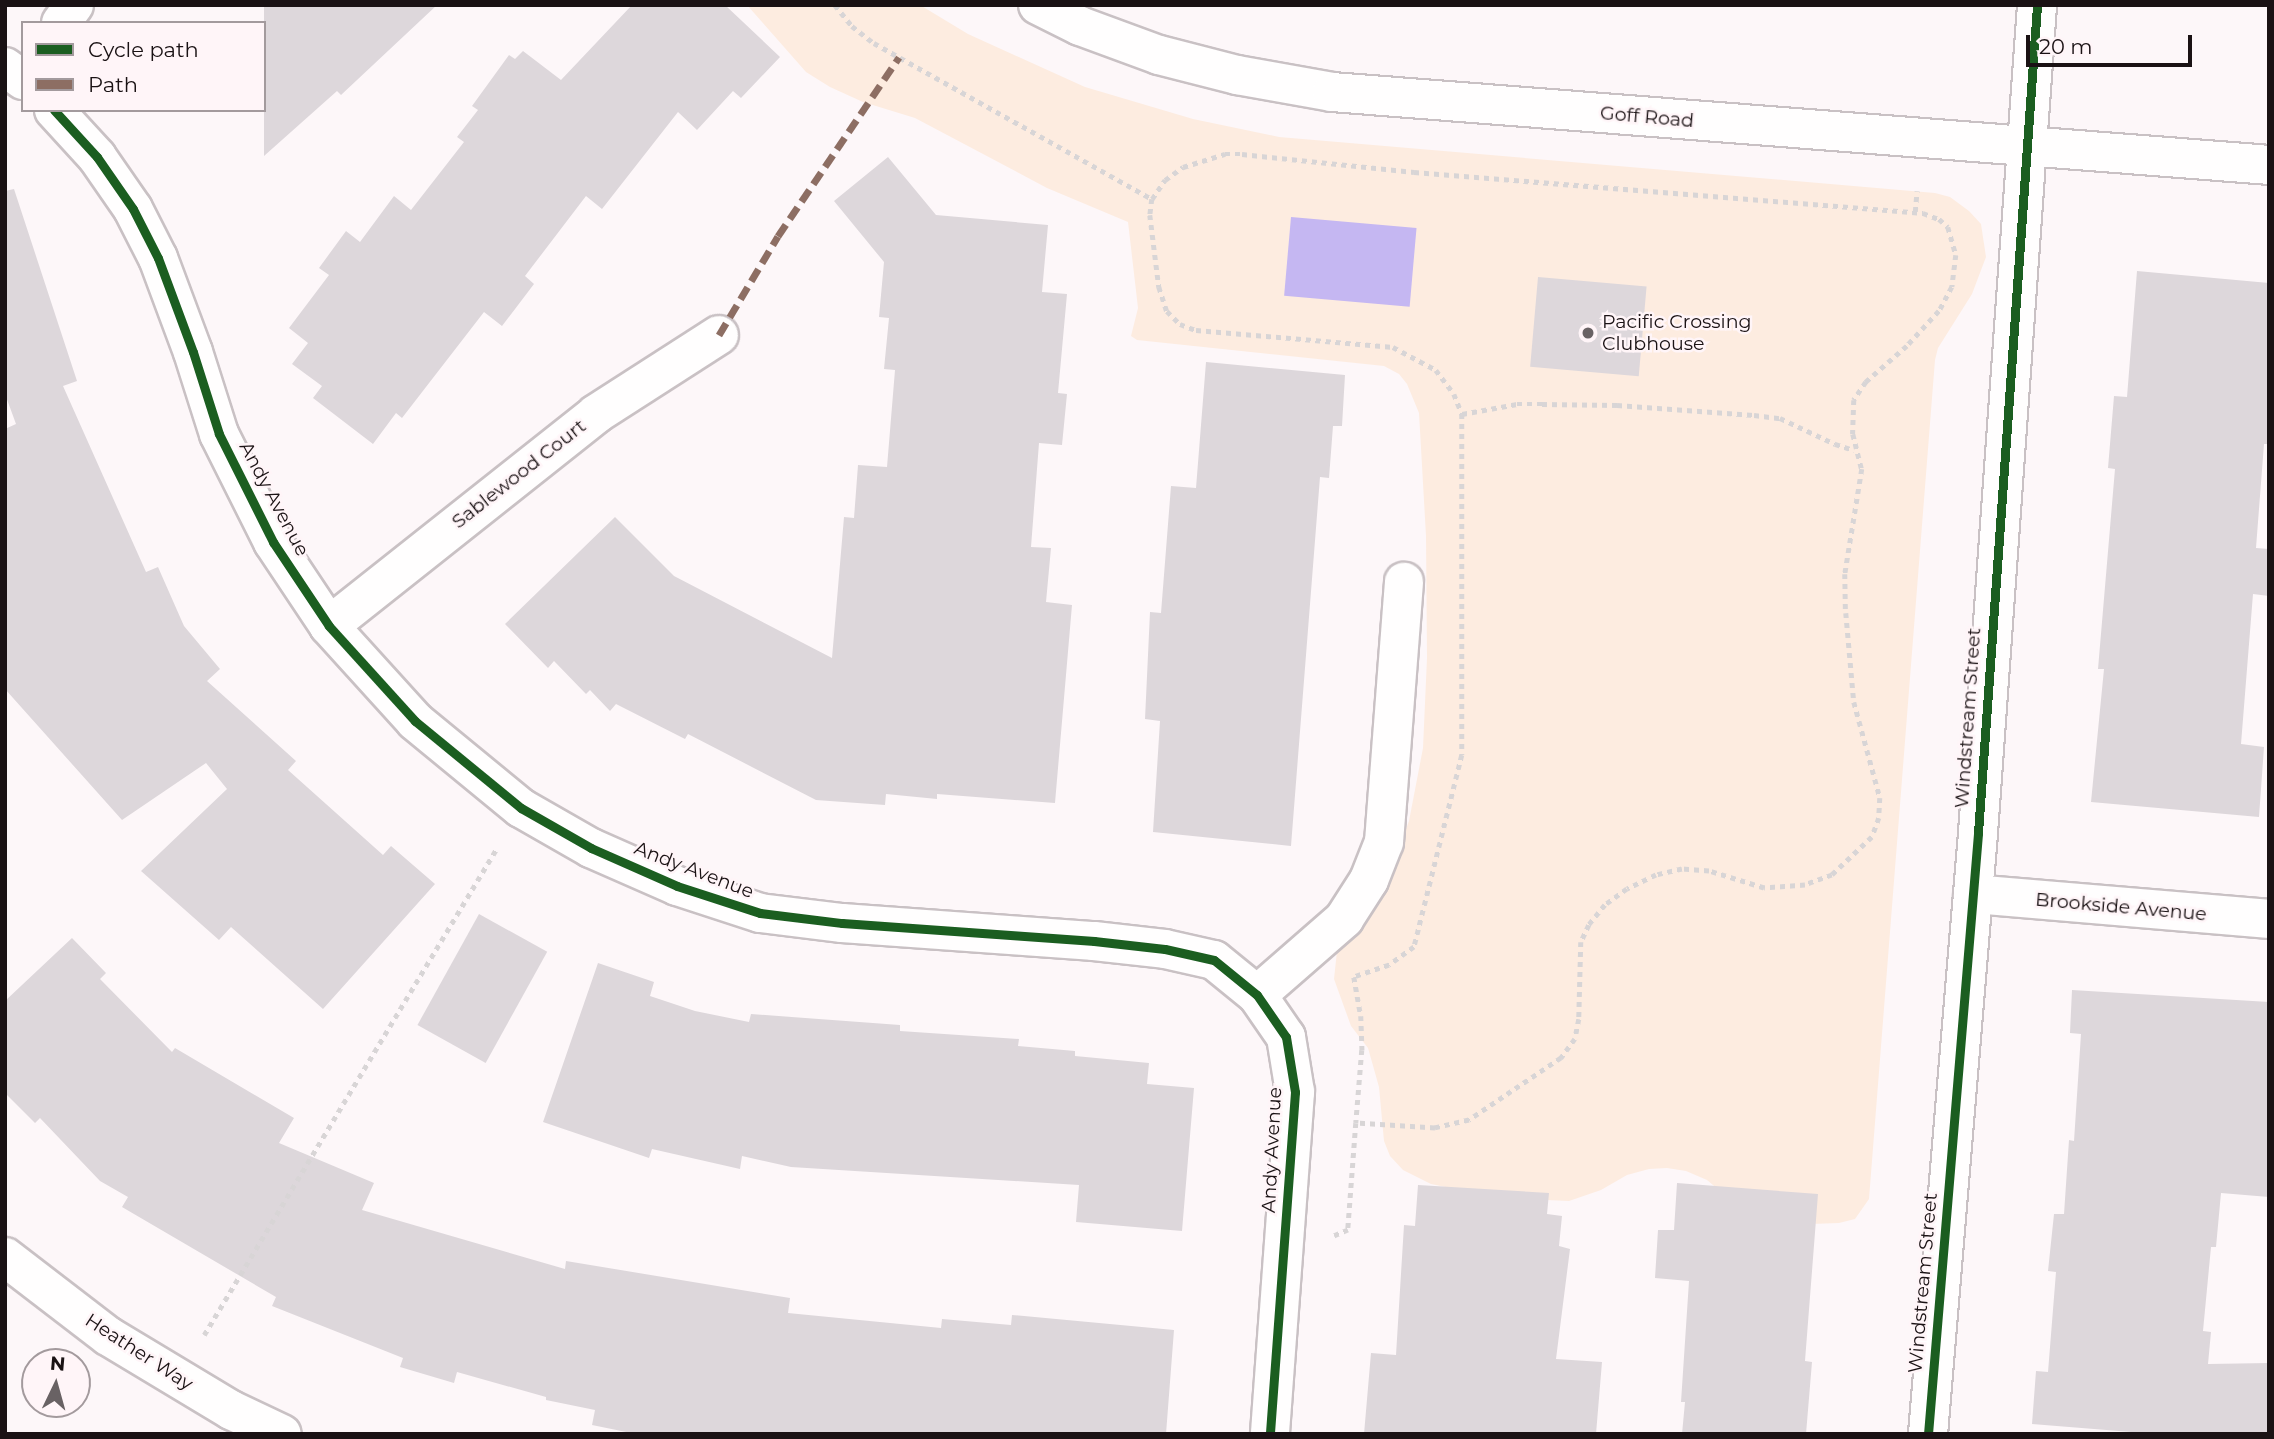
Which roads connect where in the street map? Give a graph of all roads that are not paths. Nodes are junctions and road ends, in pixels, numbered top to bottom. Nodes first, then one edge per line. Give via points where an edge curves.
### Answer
1 (75, 5) edge
2 (1038, 5) edge
3 (2037, 5) edge
4 (63, 21) edge
5 (56, 112) edge
6 (2026, 148) junction
7 (2269, 165) edge
8 (719, 335) dead end
9 (1405, 582) dead end
10 (329, 626) junction
11 (1973, 894) junction
12 (2269, 919) edge
13 (1257, 995) junction
14 (5, 1257) edge
15 (282, 1434) edge
16 (1270, 1434) edge
17 (1928, 1434) edge

1 - 4 street
2 - 6 street, Goff Road via 1159,55 1332,92
3 - 6 street, Windstream Street
5 - 10 street, Andy Avenue via 97,156 133,209 158,257 219,434 273,542
6 - 7 street, Goff Road
6 - 11 street, Windstream Street
8 - 10 street, Sablewood Court via 596,414
9 - 13 street via 1384,842 1369,880 1344,919
10 - 13 street, Andy Avenue via 415,721 520,808 592,848 677,886 760,913 1165,949 1214,960
11 - 12 street, Brookside Avenue
11 - 17 street, Windstream Street
13 - 16 street, Andy Avenue via 1286,1037 1294,1092
14 - 15 street, Heather Way via 108,1336 231,1410

